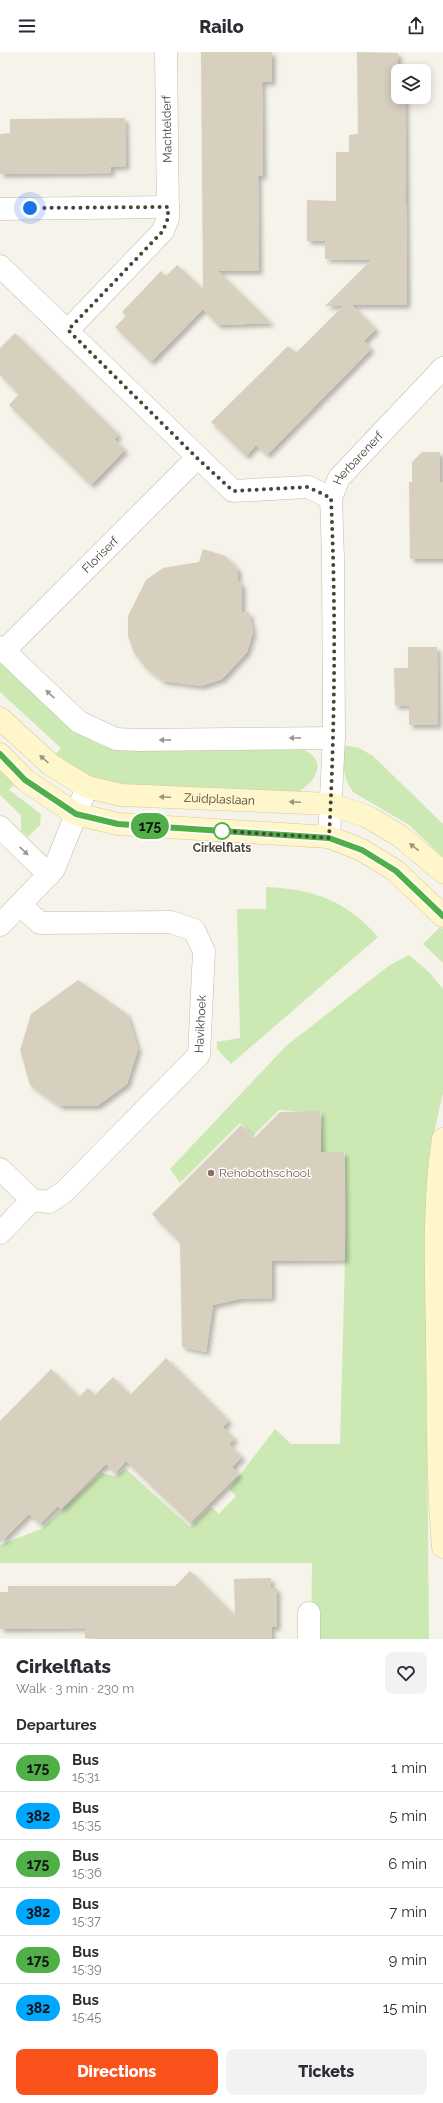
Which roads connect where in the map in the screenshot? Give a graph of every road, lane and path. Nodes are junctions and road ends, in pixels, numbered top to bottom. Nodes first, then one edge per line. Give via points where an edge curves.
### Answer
1 (166, 52) edge
2 (168, 207) junction
3 (0, 209) edge
4 (0, 266) edge
5 (68, 330) junction
6 (443, 368) edge
7 (197, 458) junction
8 (331, 498) junction
9 (2, 649) edge
10 (0, 718) edge
11 (334, 738) junction
12 (0, 754) edge
13 (87, 787) junction
14 (331, 804) junction
15 (76, 814) junction
16 (0, 827) edge
17 (329, 838) junction
18 (443, 872) edge
19 (49, 875) junction
20 (20, 905) junction
21 (443, 916) edge
22 (0, 925) edge
23 (443, 1139) edge
24 (0, 1169) edge
25 (32, 1200) junction
26 (0, 1233) edge
27 (443, 1547) edge
28 (309, 1613) dead end
29 (309, 1639) edge

1 - 2 street, Machtelderf
2 - 3 street
2 - 5 street, Machtelderf via 168,218 163,231
4 - 5 street
5 - 7 street
6 - 8 street, Herbarenerf via 338,478
7 - 8 street via 233,491 308,487
7 - 9 street, Floriserf
8 - 11 street, Herbarenerf
11 -> 9 street via 116,738 79,722
13 -> 10 street, Zuidplaslaan via 51,765
11 - 14 street, Herbarenerf
12 - 15 street via 25,780
14 -> 13 street, Zuidplaslaan via 121,795
13 - 15 street
14 - 17 street, Herbarenerf
18 -> 14 street, Zuidplaslaan via 400,836 368,817
15 - 17 street via 118,824
15 - 19 street via 54,869
16 -> 19 street
17 - 21 street via 362,850 396,871
19 - 20 street
20 - 22 street
20 - 25 street, Havikhoek via 40,923 171,922 194,930 204,951 200,1055 64,1192 49,1202
23 - 27 street via 437,1213 439,1497
24 - 25 street
25 - 26 street
28 - 29 street

